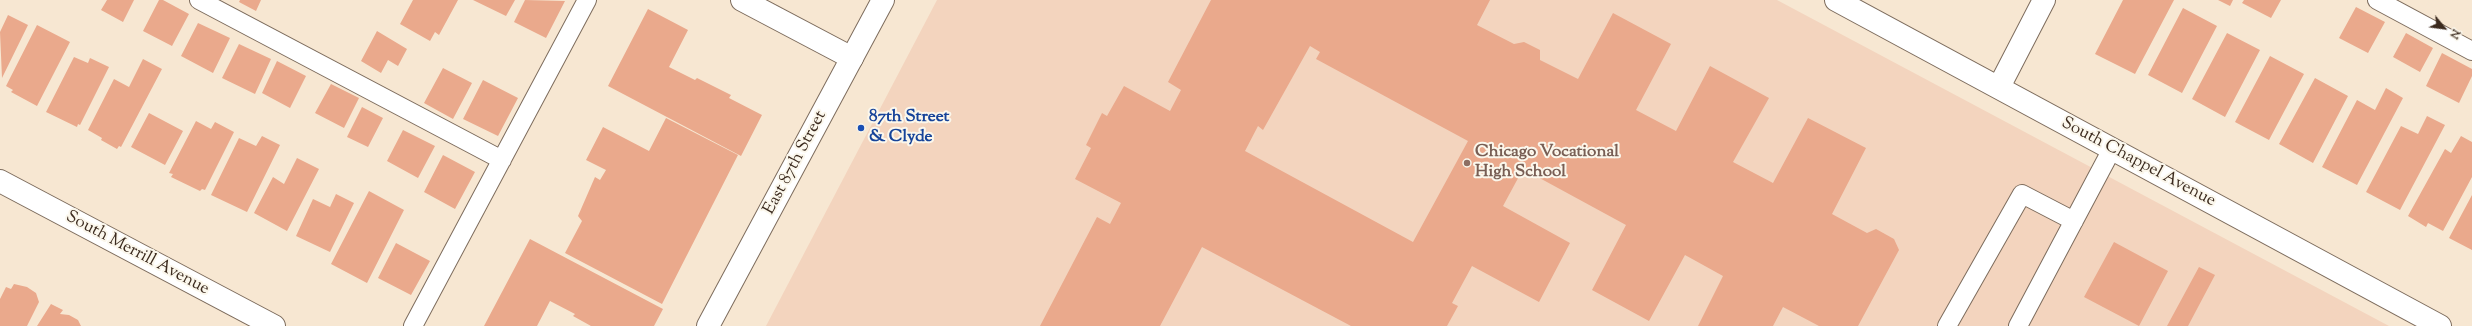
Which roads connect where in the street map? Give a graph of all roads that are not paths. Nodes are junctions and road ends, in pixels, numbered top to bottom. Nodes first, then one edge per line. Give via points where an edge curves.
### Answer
1 (199, 0) edge
2 (587, 0) edge
3 (742, 0) edge
4 (883, 0) edge
5 (1836, 0) edge
6 (2044, 0) edge
7 (2377, 0) edge
8 (2472, 51) edge
9 (852, 58) junction
10 (1999, 87) junction
11 (2112, 149) junction
12 (502, 160) junction
13 (0, 181) edge
14 (2074, 221) junction
15 (274, 326) edge
16 (413, 326) edge
17 (708, 326) edge
18 (1947, 326) edge
19 (2018, 326) edge
20 (2440, 326) edge

1 - 12 lane
2 - 12 lane
3 - 9 street
4 - 9 street, East 87th Street
5 - 10 street, South Chappel Avenue
6 - 10 street
7 - 8 lane
9 - 17 street, East 87th Street
10 - 11 street, South Chappel Avenue
11 - 14 lane
11 - 20 street, South Chappel Avenue
12 - 16 lane
13 - 15 street, South Merrill Avenue
14 - 18 lane via 2022,194
14 - 19 lane

